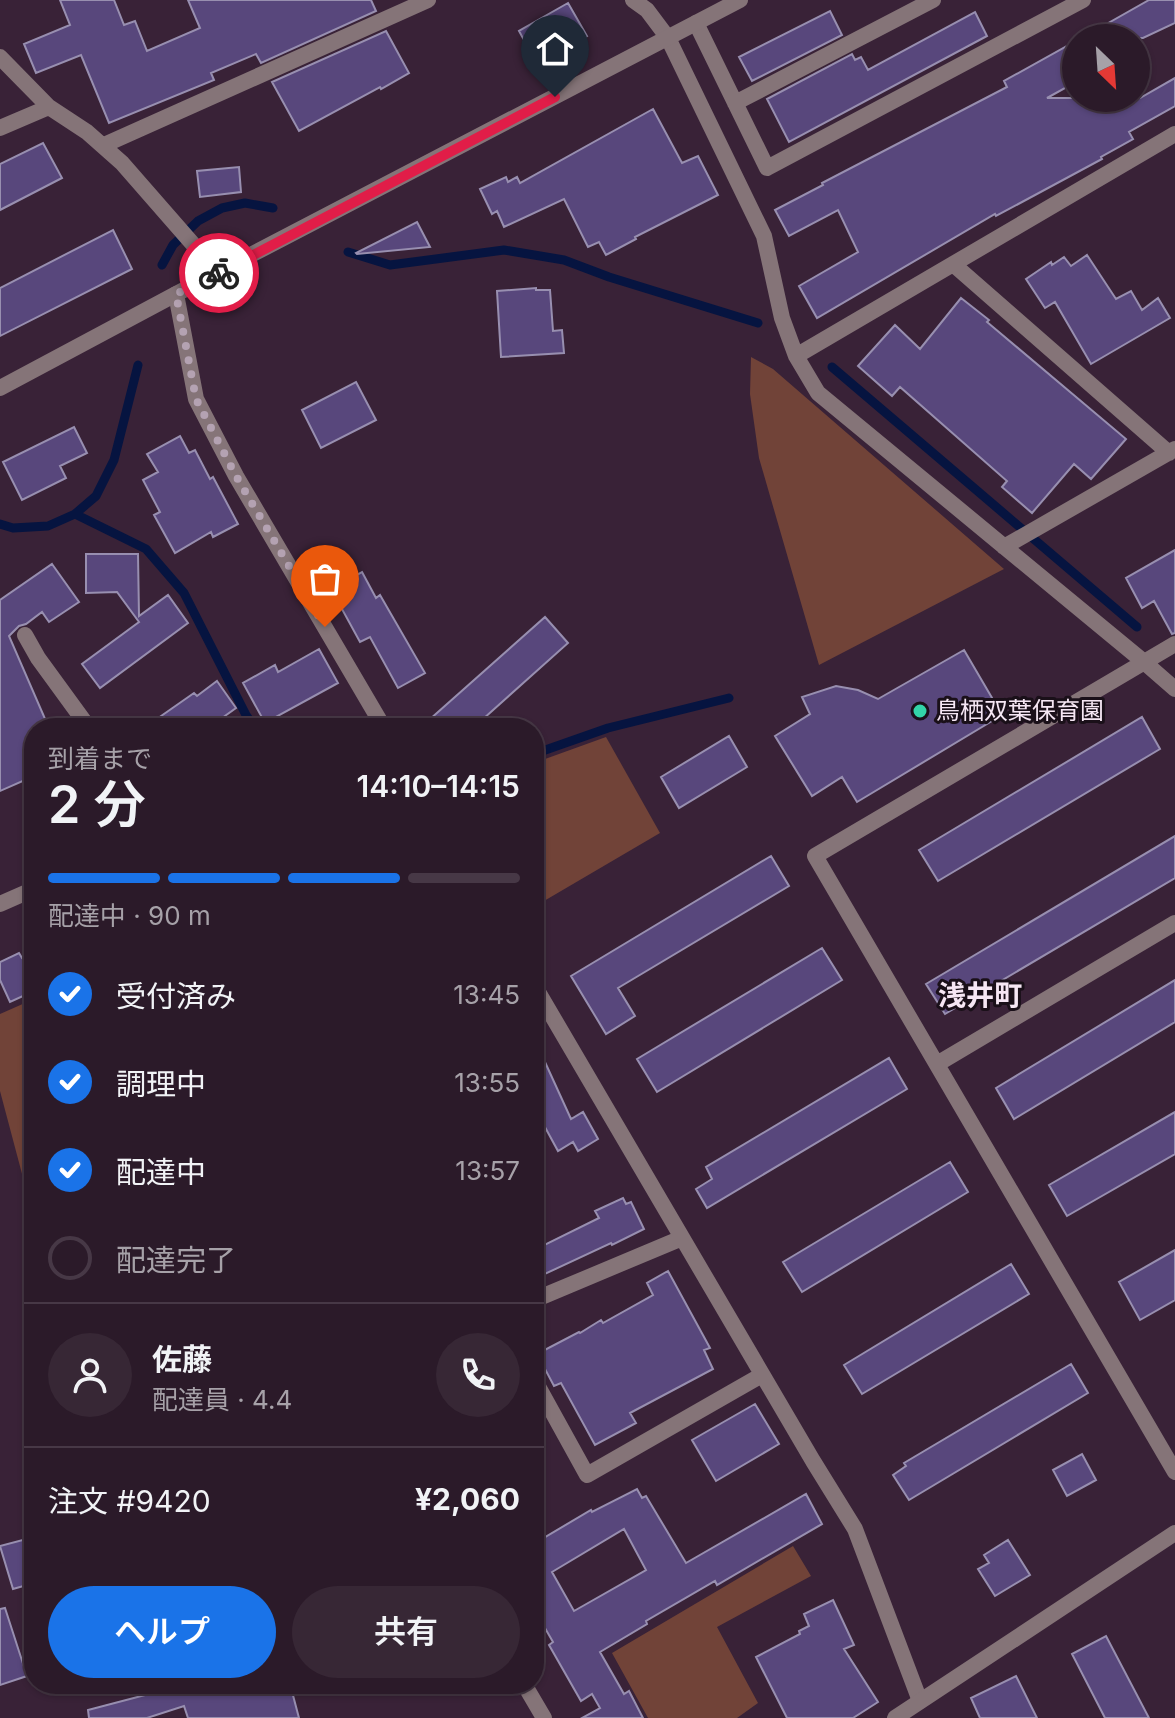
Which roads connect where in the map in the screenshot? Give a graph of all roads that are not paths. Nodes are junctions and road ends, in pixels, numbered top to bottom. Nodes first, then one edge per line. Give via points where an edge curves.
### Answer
1 (428, 0) edge
2 (633, 0) edge
3 (740, 0) edge
4 (933, 0) edge
5 (1083, 0) edge
6 (696, 23) junction
7 (668, 38) junction
8 (0, 57) edge
9 (735, 103) junction
10 (49, 107) junction
11 (0, 128) edge
12 (1175, 134) edge
13 (104, 145) junction
14 (953, 264) junction
15 (214, 275) junction
16 (176, 294) junction
17 (796, 356) junction
18 (0, 388) edge
19 (1172, 451) edge
20 (1004, 547) junction
21 (25, 635) dead end
22 (1175, 644) edge
23 (1144, 662) junction
24 (1175, 689) edge
25 (82, 718) edge
26 (378, 718) edge
27 (24, 893) edge
28 (0, 904) edge
29 (1175, 923) edge
30 (544, 1002) edge
31 (937, 1064) junction
32 (682, 1238) junction
33 (544, 1296) edge
34 (762, 1375) junction
35 (544, 1397) edge
36 (1175, 1472) edge
37 (1175, 1533) edge
38 (530, 1694) edge
39 (920, 1701) junction
40 (544, 1718) edge
41 (895, 1718) edge

1 - 13 street
2 - 7 street
3 - 6 street
4 - 9 street
5 - 9 street via 767,168
6 - 7 street
6 - 9 street
7 - 15 street
7 - 17 street via 764,236
8 - 10 street
10 - 11 street
10 - 13 street
12 - 14 street
13 - 15 street
14 - 17 street
14 - 19 street
15 - 16 street
16 - 18 street
16 - 26 street via 196,399
17 - 20 street via 818,393
19 - 20 street
20 - 23 street
21 - 25 street
22 - 23 street
23 - 24 street
23 - 31 street via 815,856
27 - 28 street
29 - 31 street
30 - 32 street
31 - 36 street
32 - 33 street
32 - 34 street
34 - 35 street via 587,1475
34 - 39 street via 855,1529
37 - 39 street
38 - 40 street
39 - 41 street

